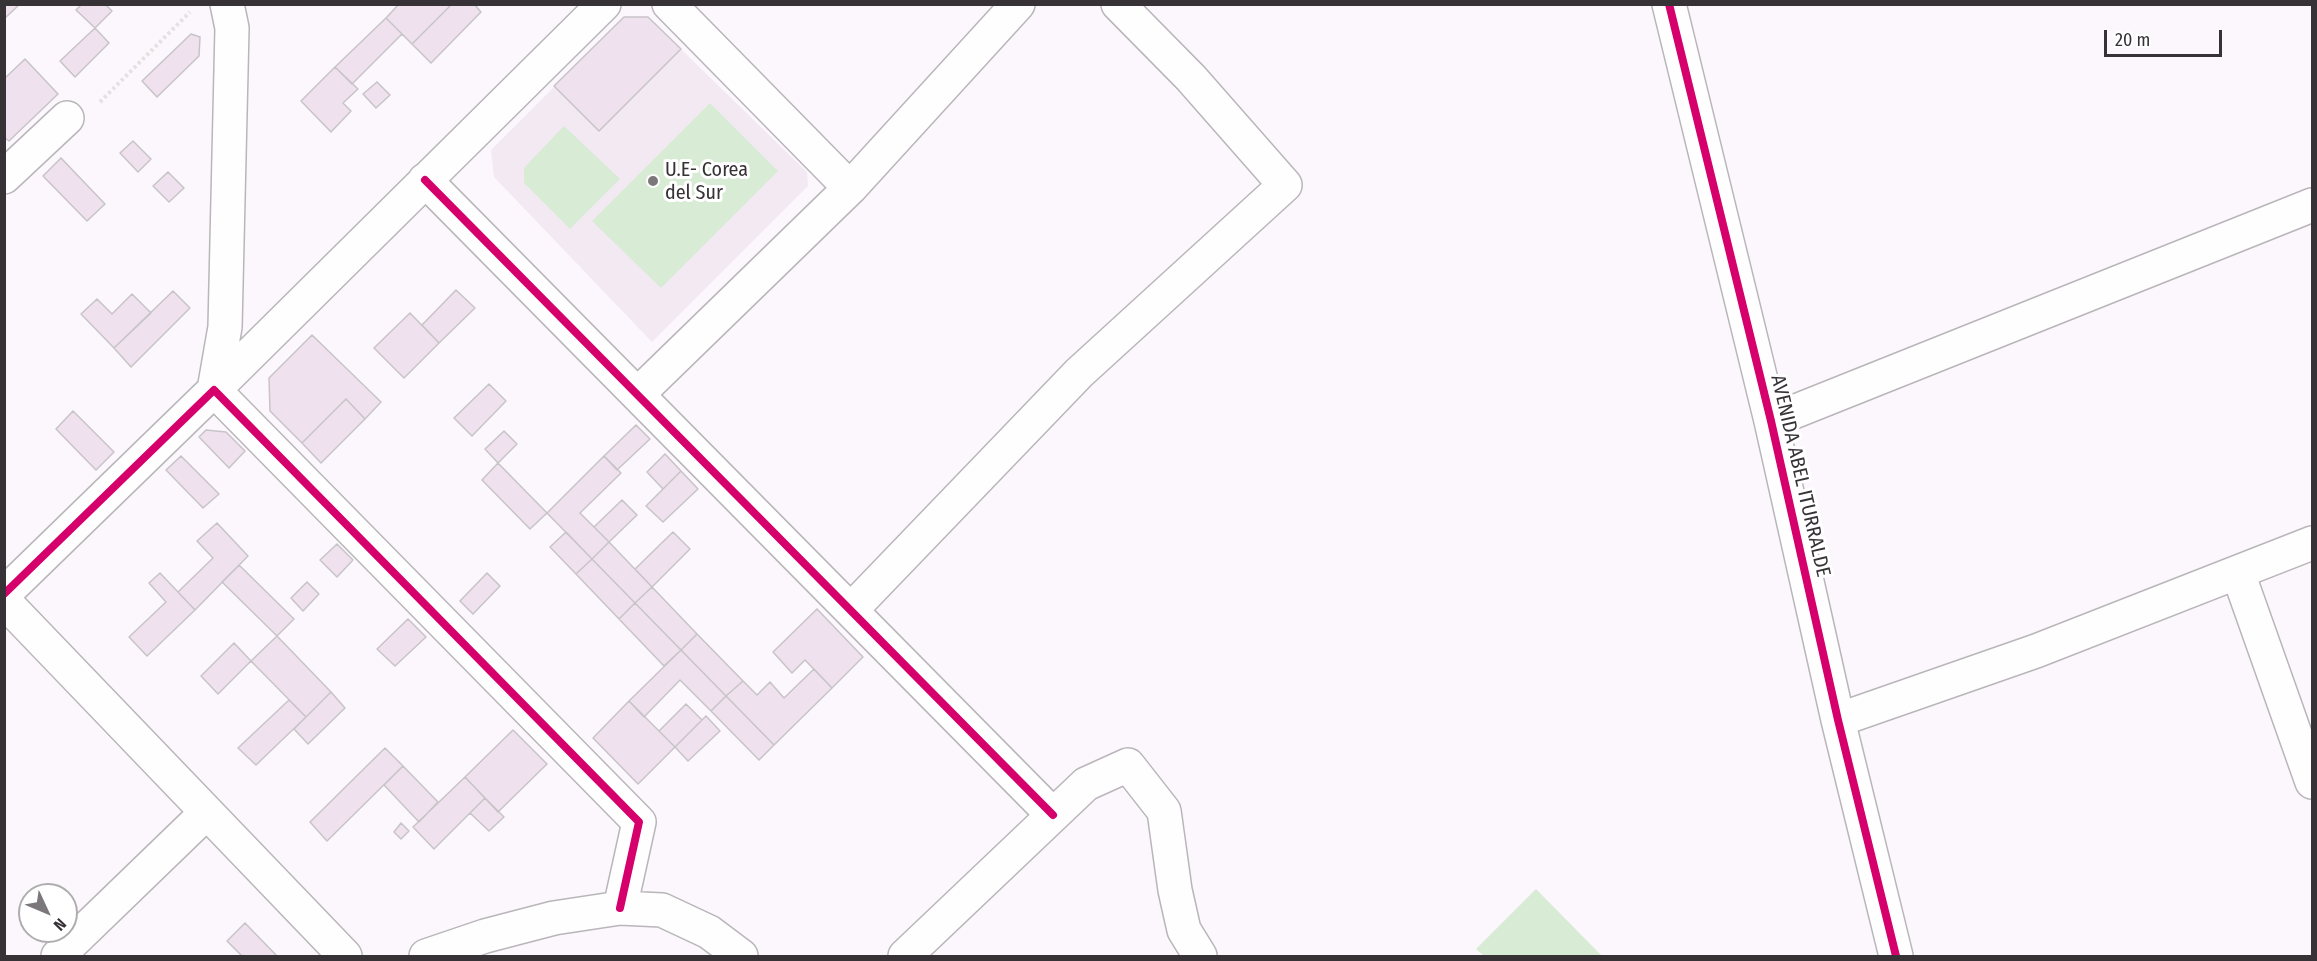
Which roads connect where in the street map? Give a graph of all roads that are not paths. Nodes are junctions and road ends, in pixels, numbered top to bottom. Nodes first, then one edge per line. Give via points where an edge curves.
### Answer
1 (227, 4) edge
2 (604, 4) edge
3 (669, 4) edge
4 (1018, 4) edge
5 (1118, 4) edge
6 (1669, 4) edge
7 (67, 118) road end
8 (4, 177) edge
9 (425, 180) junction
10 (850, 188) junction
11 (2313, 205) edge
12 (214, 390) junction
13 (638, 394) junction
14 (1771, 421) junction
15 (2313, 543) edge
16 (2238, 573) junction
17 (4, 594) edge
18 (4, 601) edge
19 (852, 609) junction
20 (1838, 720) junction
21 (2313, 782) edge
22 (206, 813) junction
23 (1053, 815) junction
24 (620, 908) junction
25 (58, 957) edge
26 (345, 957) edge
27 (426, 957) edge
28 (741, 957) edge
29 (905, 957) edge
30 (1200, 957) edge
31 (1896, 957) edge

1 - 12 street via 232,28 225,327
2 - 9 street
3 - 10 street
4 - 10 street
5 - 19 street via 1191,78 1285,185 1079,373
6 - 14 street, AVENIDA ABEL ITURRALDE
7 - 8 street
9 - 12 street
9 - 13 street
10 - 13 street
11 - 14 street
12 - 17 street
12 - 24 street via 639,822
13 - 19 street
14 - 20 street, AVENIDA ABEL ITURRALDE
15 - 16 street
16 - 20 street via 2036,651
16 - 21 street
18 - 22 street
19 - 23 street
20 - 31 street, AVENIDA ABEL ITURRALDE
22 - 25 street
22 - 26 street
23 - 29 street
23 - 30 street via 1086,784 1128,765 1164,811 1184,930
24 - 27 street via 554,918
24 - 28 street via 662,910 709,932

